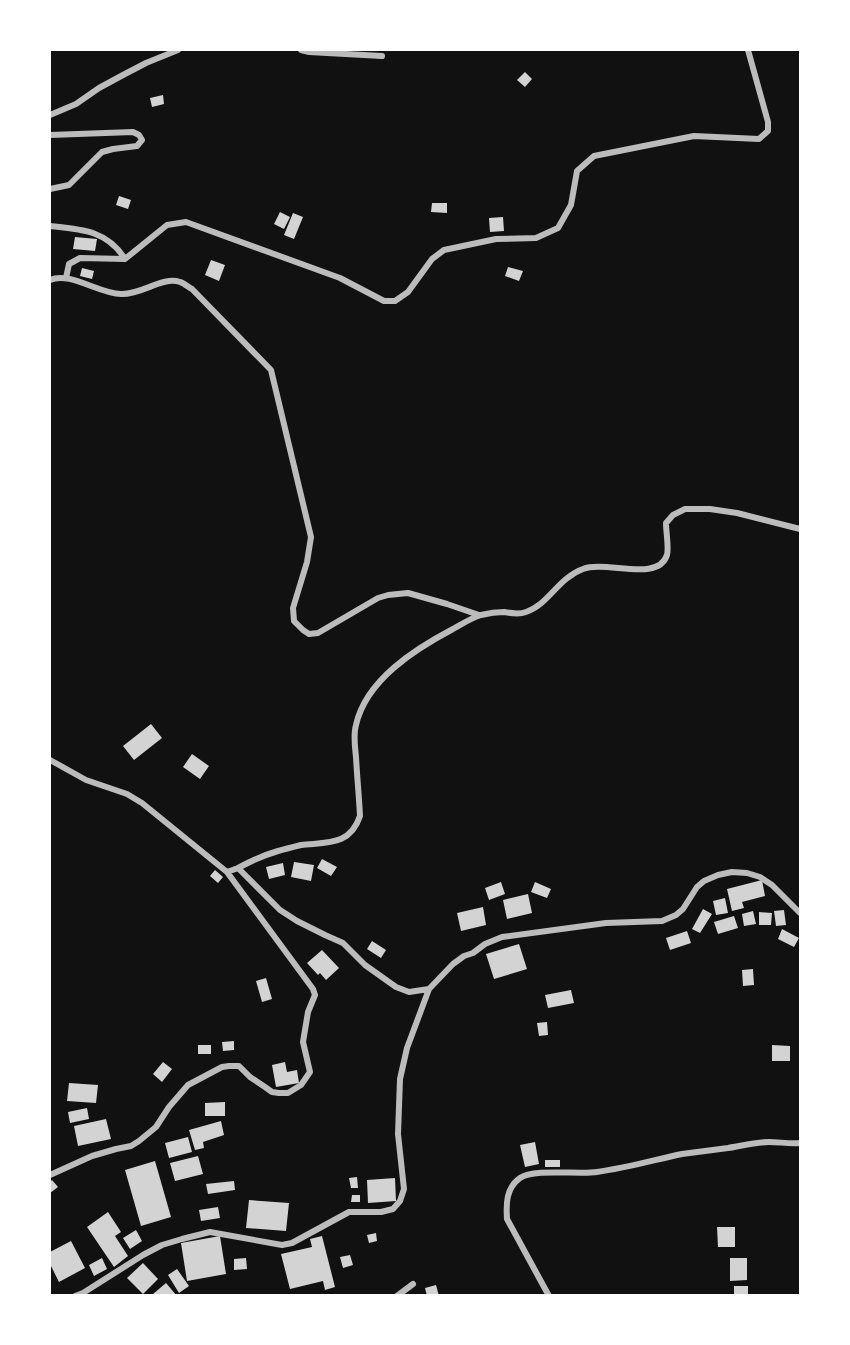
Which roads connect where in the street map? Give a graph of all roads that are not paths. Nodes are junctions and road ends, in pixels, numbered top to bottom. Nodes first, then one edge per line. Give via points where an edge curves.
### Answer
1 (178, 50) edge
2 (301, 50) edge
3 (748, 50) edge
4 (382, 56) dead end
5 (50, 115) edge
6 (50, 135) edge
7 (50, 189) edge
8 (50, 226) edge
9 (125, 260) junction
10 (66, 278) junction
11 (50, 280) edge
12 (801, 530) edge
13 (480, 616) junction
14 (50, 760) edge
15 (238, 868) junction
16 (227, 872) junction
17 (801, 913) edge
18 (429, 989) junction
19 (801, 1143) edge
20 (50, 1175) edge
21 (413, 1284) dead end
22 (75, 1296) edge
23 (397, 1296) edge
24 (549, 1296) edge

1 - 5 street via 130,71
2 - 4 street
3 - 9 street via 768,122 768,131 759,139 694,136 594,156 577,171 571,205 558,228 536,238 496,239 444,250 432,259 408,292 395,301 384,302 340,278 186,222 167,225
6 - 7 street via 133,132 142,140 137,147 102,152 69,185
8 - 9 street via 91,232 108,240
9 - 10 street via 80,258 69,264
10 - 11 street
10 - 13 street via 122,294 140,292 164,281 179,282 192,289 271,370 311,537 293,608 294,621 303,630 318,633 378,598 408,593
12 - 13 street via 737,513 685,509 666,524 667,554 660,566 646,570 584,568 568,576 526,612
13 - 15 street via 406,657 365,700 355,727 360,816 356,827 340,840 276,851
14 - 16 street via 142,803
15 - 16 street
15 - 18 street via 280,910 343,943 396,987 410,992
16 - 20 street via 313,989 315,995 303,1042 310,1072 306,1079 288,1093 272,1092 239,1066 222,1067 188,1085 156,1127 139,1141
17 - 18 street via 760,877 732,872 704,881 676,915 662,921 606,923 502,937 453,964
18 - 22 street via 400,1079 398,1134 404,1189 393,1209 348,1212 282,1245 210,1232 182,1239 143,1255
19 - 24 street via 768,1142 595,1172 522,1176 512,1185 507,1219
21 - 23 street

